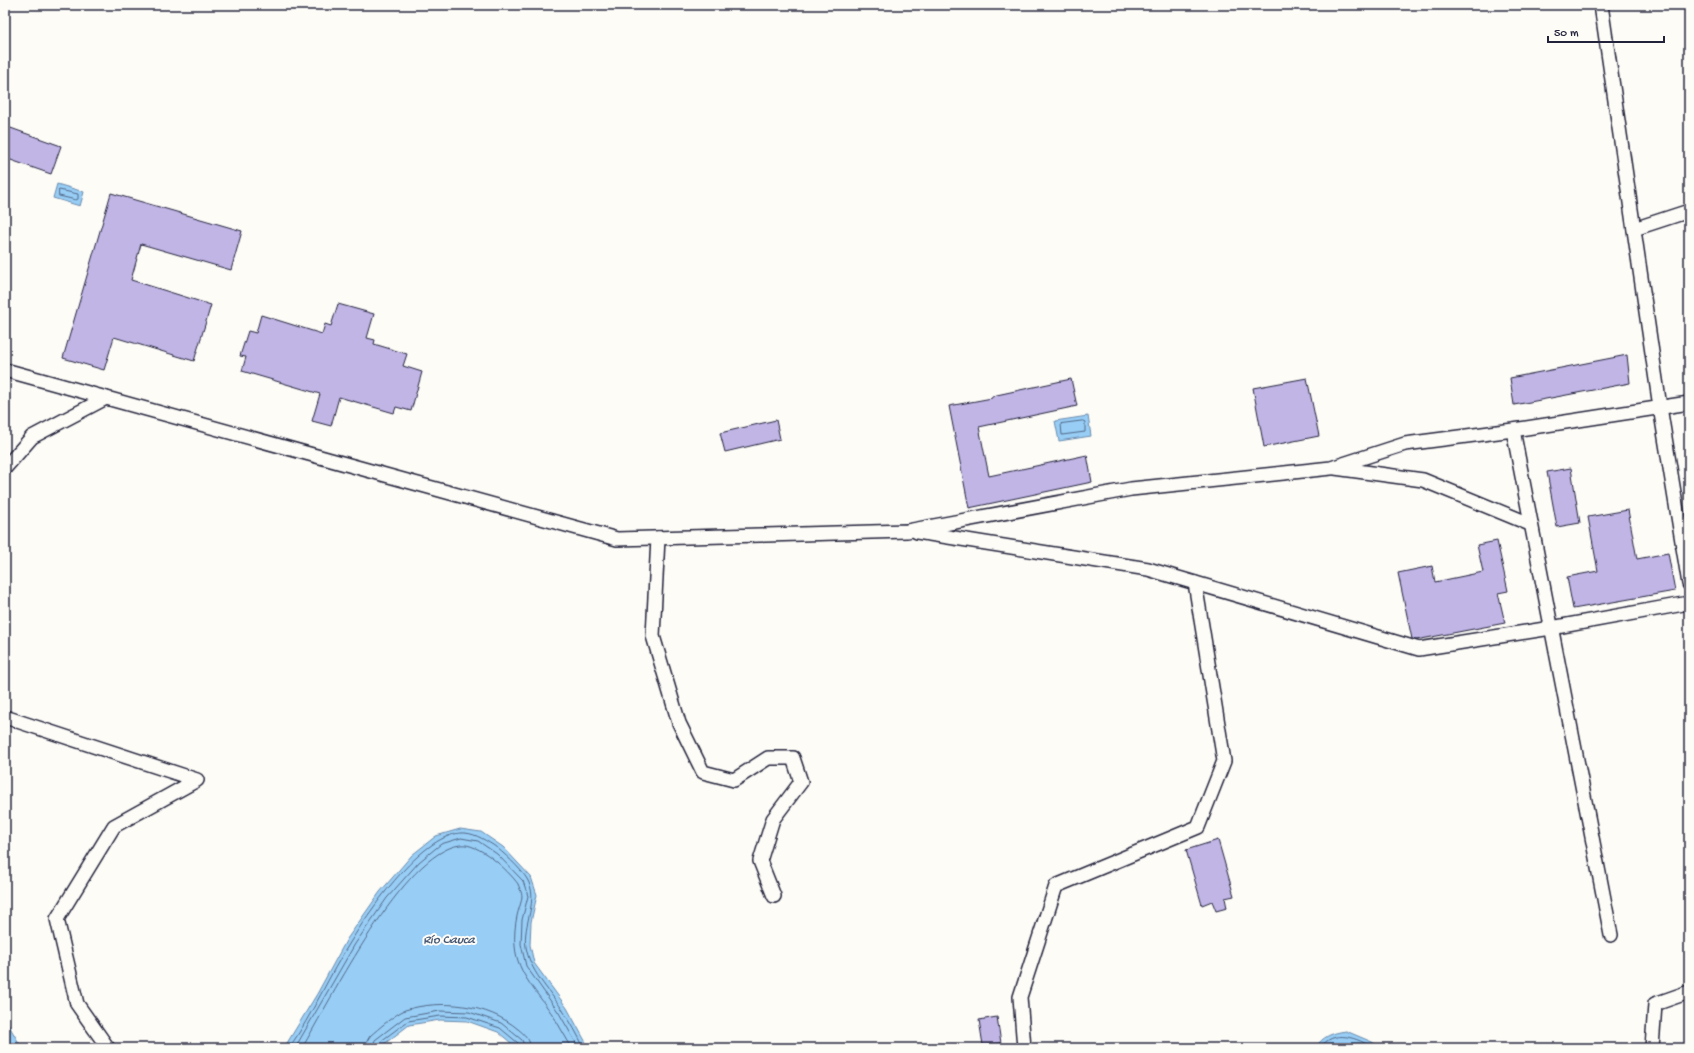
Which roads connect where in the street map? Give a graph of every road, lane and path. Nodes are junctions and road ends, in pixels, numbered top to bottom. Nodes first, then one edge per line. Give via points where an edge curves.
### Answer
1 (1601, 5) edge
2 (1689, 211) edge
3 (1634, 229) junction
4 (5, 370) edge
5 (106, 398) junction
6 (1689, 403) edge
7 (1660, 407) junction
8 (1513, 430) junction
9 (5, 468) edge
10 (1331, 468) junction
11 (1530, 524) junction
12 (907, 531) junction
13 (658, 538) junction
14 (1195, 583) junction
15 (1689, 584) edge
16 (1689, 603) edge
17 (1551, 628) junction
18 (5, 717) edge
19 (774, 896) dead end
20 (1611, 935) dead end
21 (1689, 992) edge
22 (108, 1048) edge
23 (1024, 1048) edge
24 (1652, 1048) edge

1 - 3 street
2 - 3 street
3 - 7 street
4 - 5 street
5 - 9 street via 32,437
5 - 13 street via 617,539
6 - 7 street
7 - 8 street
7 - 15 street
8 - 10 street via 1405,444
8 - 11 street
10 - 11 street via 1423,480
10 - 12 street via 1131,488
11 - 17 street
12 - 13 street
12 - 14 street via 1148,569
13 - 19 street via 653,636 679,723 703,772 734,780 768,758 793,758 801,782 773,819 760,861
14 - 17 street via 1419,649
14 - 23 street via 1224,761 1198,827 1056,886 1020,997
16 - 17 street
17 - 20 street
18 - 22 street via 197,780 114,826 57,919 77,1004
21 - 24 street via 1654,1004

